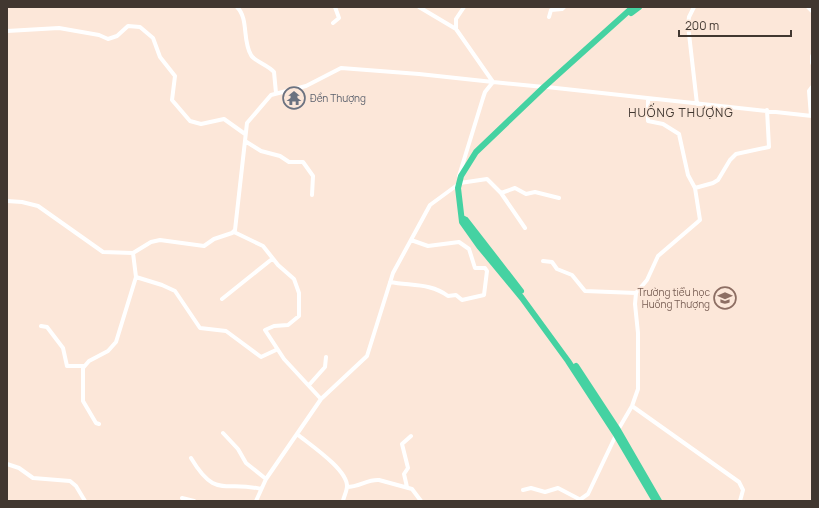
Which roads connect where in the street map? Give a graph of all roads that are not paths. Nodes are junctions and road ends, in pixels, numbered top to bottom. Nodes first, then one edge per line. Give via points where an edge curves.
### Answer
1 (237, 7) edge
2 (336, 7) edge
3 (419, 7) edge
4 (464, 7) edge
5 (564, 7) edge
6 (633, 7) edge
7 (639, 7) edge
8 (694, 7) edge
9 (808, 7) edge
10 (812, 11) edge
11 (549, 17) dead end
12 (333, 23) dead end
13 (456, 29) junction
14 (7, 31) edge
15 (582, 54) junction
16 (812, 56) edge
17 (812, 63) edge
18 (493, 82) junction
19 (545, 87) junction
20 (812, 87) edge
21 (276, 93) junction
22 (648, 99) junction
23 (697, 104) junction
24 (767, 110) junction
25 (812, 116) edge
26 (245, 134) junction
27 (245, 141) junction
28 (460, 183) junction
29 (695, 188) junction
30 (501, 193) junction
31 (312, 195) dead end
32 (559, 198) dead end
33 (7, 201) edge
34 (524, 228) dead end
35 (234, 232) junction
36 (411, 240) junction
37 (133, 253) junction
38 (272, 259) junction
39 (543, 261) dead end
40 (136, 277) junction
41 (390, 282) junction
42 (636, 293) junction
43 (222, 299) dead end
44 (41, 326) dead end
45 (276, 350) junction
46 (326, 357) dead end
47 (84, 366) junction
48 (309, 385) junction
49 (322, 399) junction
50 (632, 406) junction
51 (99, 424) dead end
52 (223, 433) dead end
53 (617, 433) junction
54 (297, 434) junction
55 (411, 436) dead end
56 (191, 458) dead end
57 (7, 464) edge
58 (266, 479) junction
59 (407, 486) junction
60 (348, 487) junction
61 (261, 489) junction
62 (523, 490) dead end
63 (182, 498) dead end
64 (578, 500) edge
65 (86, 501) edge
66 (194, 501) edge
67 (256, 501) edge
68 (343, 501) edge
69 (420, 501) edge
70 (655, 501) edge
71 (659, 501) edge
72 (740, 501) edge

1 - 21 street via 243,13 251,54 274,72
2 - 12 street via 339,20
3 - 13 street
4 - 13 street via 456,19
5 - 11 street via 551,10
6 - 15 highway
7 - 15 highway
8 - 23 street via 688,25
9 - 10 street
13 - 18 street
14 - 26 street via 59,28 108,39 117,36 128,26 140,28 153,38 160,57 175,76 172,100 186,118 201,124 224,119
15 - 19 highway
16 - 17 street
18 - 19 street
18 - 21 street via 342,68 306,86
18 - 28 street via 482,98 459,175
19 - 22 street
19 - 28 highway via 473,158 467,165
20 - 25 street
21 - 26 street via 266,99 249,119
22 - 23 street
22 - 29 street via 648,121 663,124 679,134 688,175
23 - 24 street
24 - 25 street
24 - 29 street via 769,147 736,154 716,182
26 - 27 street
27 - 31 street via 261,151 280,156 289,162 303,162 312,176
27 - 35 street
28 - 30 street via 487,179
28 - 36 street via 430,205
28 - 53 highway via 462,218 575,364
29 - 42 street via 700,222 658,256 647,280
30 - 32 street via 515,188 526,194 535,192
30 - 34 street
33 - 37 street via 38,206 103,252
35 - 37 street via 214,239 204,246 154,241
35 - 38 street via 258,242
36 - 41 street
36 - 41 street via 428,246 455,241 467,247 475,268 485,268 488,271 484,295 462,300 456,295 448,296 440,290 426,286
37 - 40 street
38 - 43 street
38 - 45 street via 294,279 298,288 300,312 288,325 264,330
39 - 42 street via 552,262 557,269 572,275 585,291
40 - 45 street via 162,284 175,291 200,328 226,331 261,357
40 - 47 street via 115,345
41 - 49 street via 367,356
42 - 50 street via 638,389
44 - 47 street via 47,328 61,345 67,366
45 - 48 street
46 - 48 street via 325,367
47 - 51 street via 83,401
48 - 49 street
49 - 54 street
50 - 53 street
50 - 72 street via 739,482 743,490
52 - 58 street via 238,449 246,463
53 - 64 street via 588,494
53 - 70 highway
53 - 71 highway
54 - 58 street
54 - 60 street via 335,465
55 - 59 street via 402,444 408,468 404,474
56 - 61 street via 199,471 216,486 248,486
57 - 65 street via 17,467 33,478 70,481
58 - 61 street
59 - 60 street via 373,479 361,485
59 - 69 street via 412,488
60 - 68 street
61 - 67 street
62 - 64 street via 531,488 545,492 558,488
63 - 66 street

